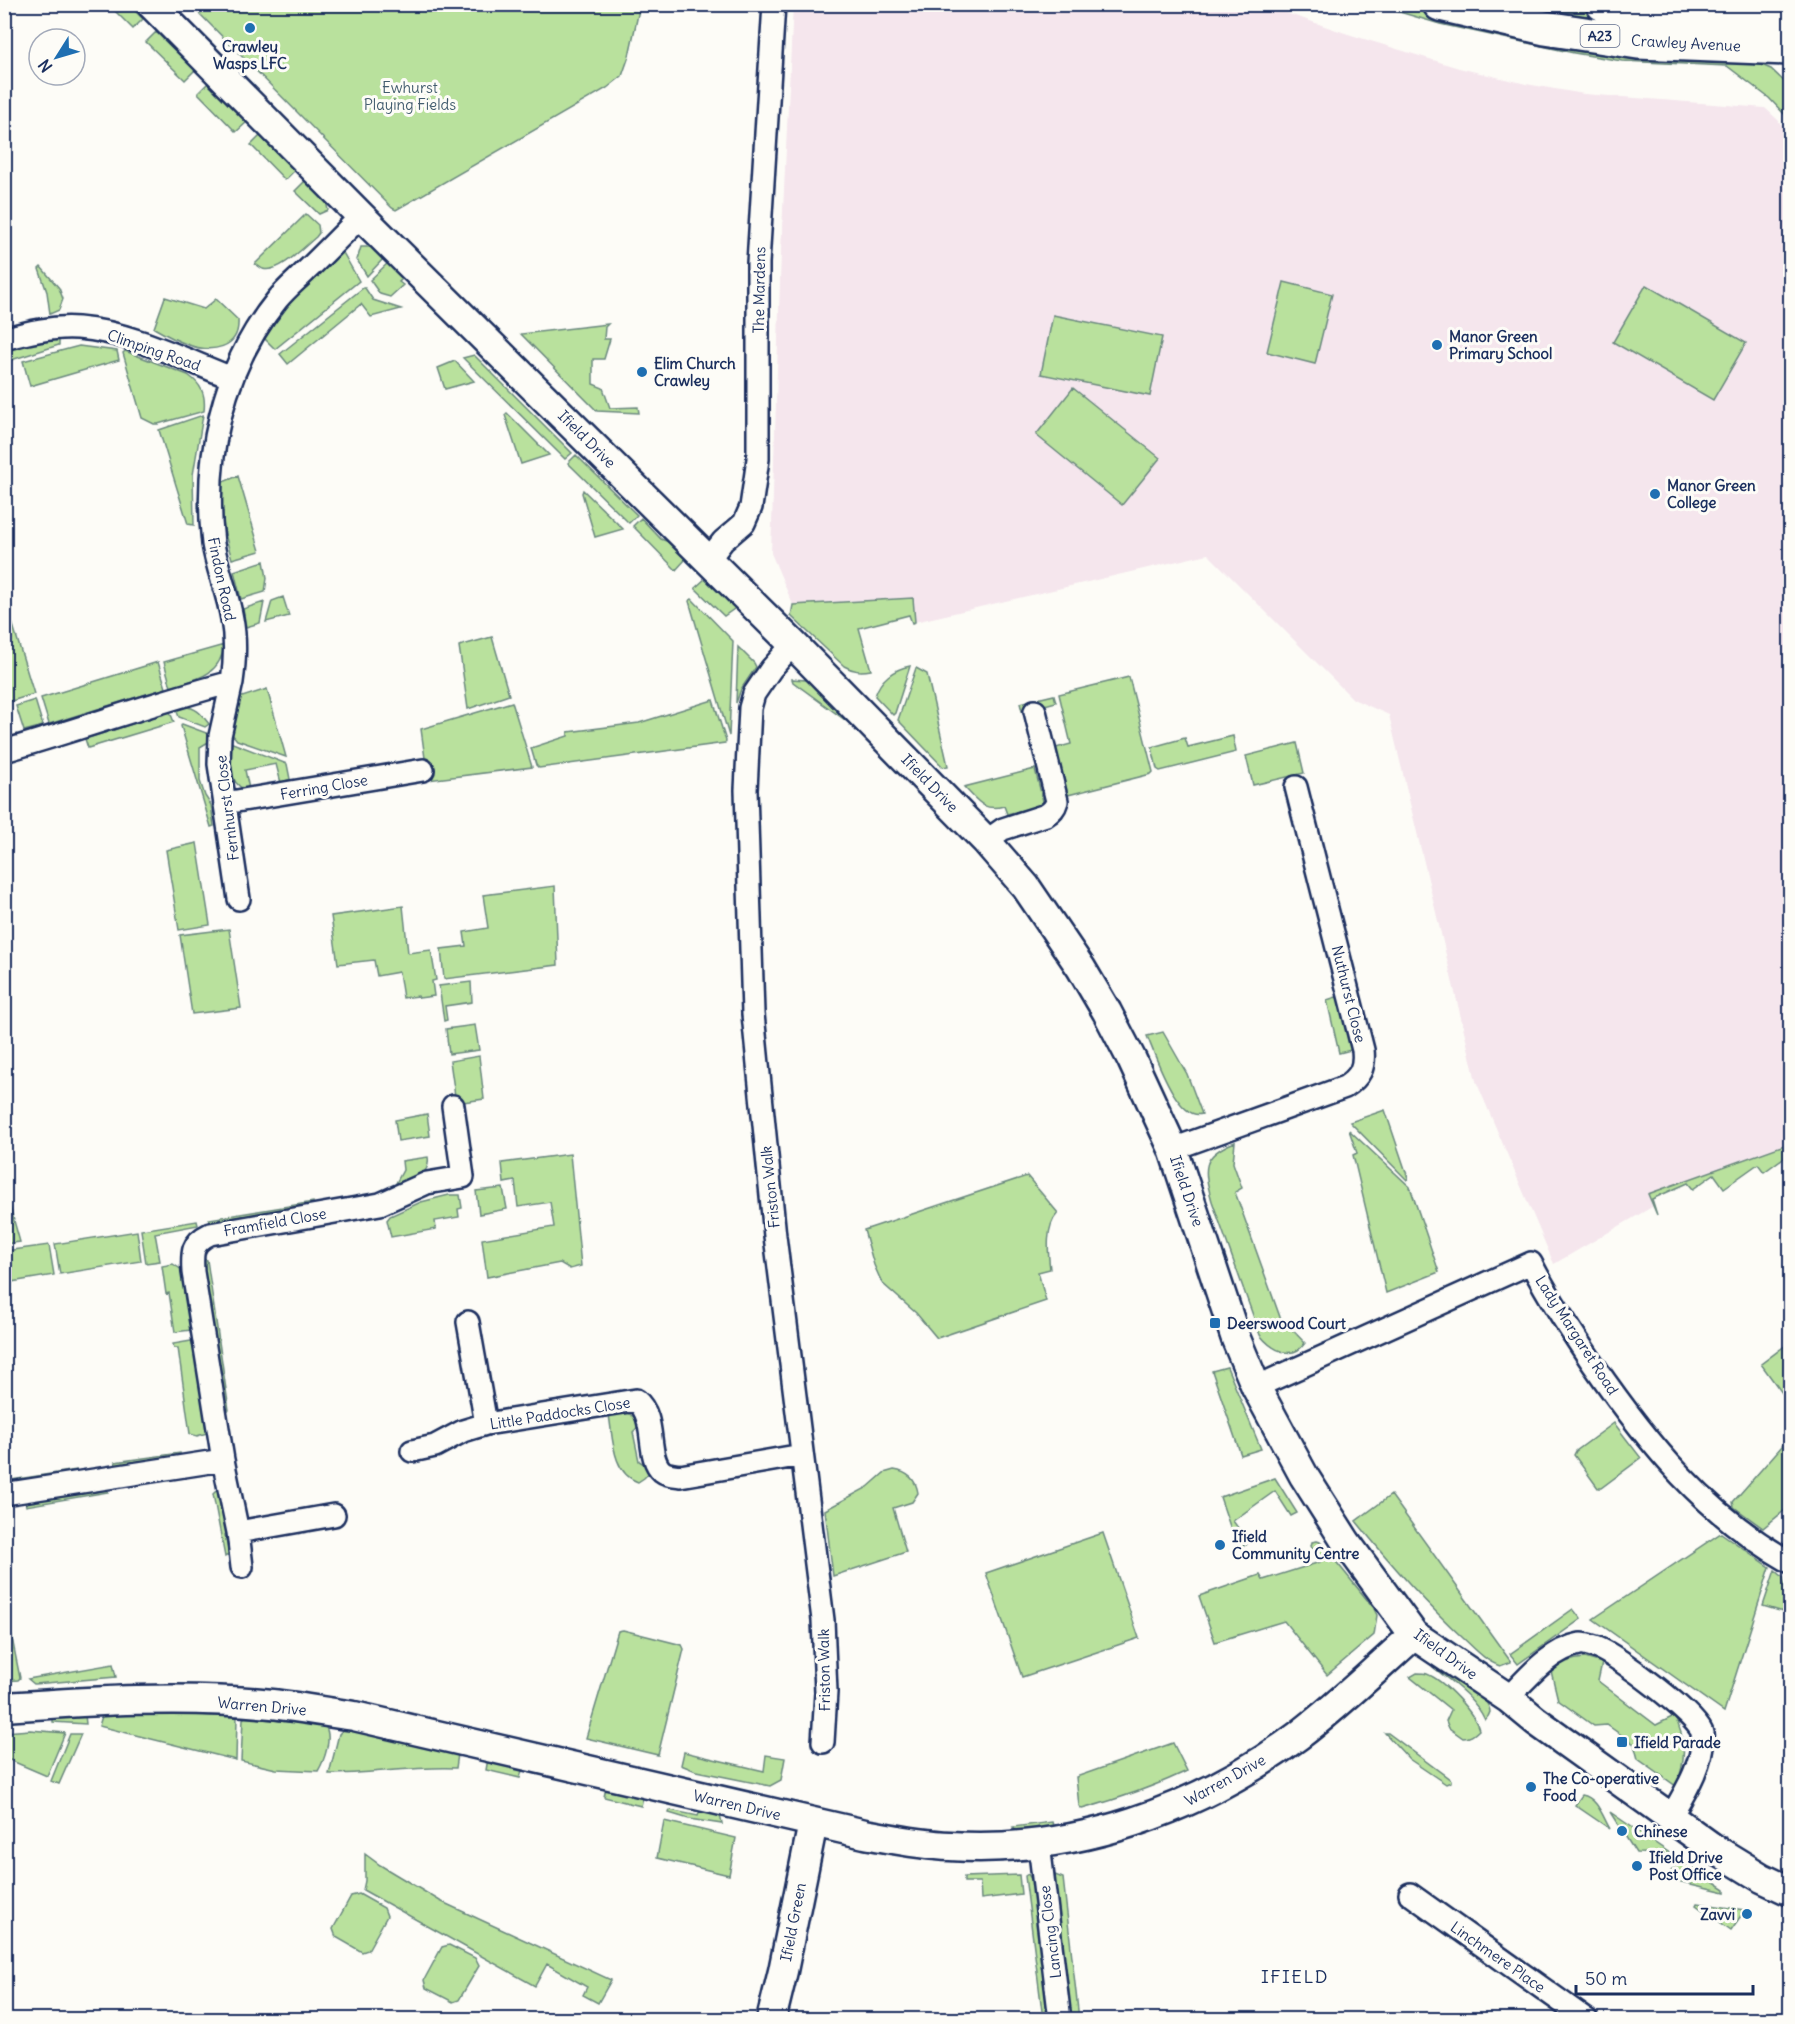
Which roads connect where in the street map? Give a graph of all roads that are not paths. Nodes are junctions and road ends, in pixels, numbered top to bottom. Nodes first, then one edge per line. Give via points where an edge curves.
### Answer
1 (150, 4) edge
2 (774, 4) edge
3 (1440, 4) edge
4 (1603, 4) edge
5 (1791, 22) edge
6 (1782, 52) edge
7 (361, 216) junction
8 (4, 339) edge
9 (232, 378) junction
10 (709, 559) junction
11 (793, 644) junction
12 (232, 682) junction
13 (1035, 711) dead end
14 (4, 751) edge
15 (423, 770) dead end
16 (1296, 787) dead end
17 (225, 803) junction
18 (986, 840) junction
19 (238, 899) dead end
20 (453, 1106) dead end
21 (1173, 1149) junction
22 (468, 1322) dead end
23 (1256, 1388) junction
24 (486, 1424) junction
25 (412, 1451) dead end
26 (802, 1455) junction
27 (223, 1460) junction
28 (4, 1494) edge
29 (334, 1515) dead end
30 (238, 1532) junction
31 (1791, 1562) edge
32 (242, 1567) dead end
33 (1414, 1635) junction
34 (1508, 1698) junction
35 (4, 1707) edge
36 (823, 1742) dead end
37 (1670, 1818) junction
38 (813, 1823) junction
39 (1039, 1844) junction
40 (1791, 1891) edge
41 (1410, 1894) dead end
42 (771, 2019) edge
43 (1060, 2019) edge
44 (1587, 2019) edge

1 - 7 street, Ifield Drive
2 - 10 street, The Mardens via 758,263 758,459 751,507 744,523
3 - 6 main road, Crawley Avenue / A23 via 1545,28 1638,42
4 - 5 main road via 1664,16
7 - 9 street, Findon Road via 278,299
7 - 10 street, Ifield Drive
8 - 9 street, Climping Road via 51,328 78,328 149,345
9 - 12 street, Findon Road via 214,442 210,517 232,618
10 - 11 street, Ifield Drive
11 - 18 street, Ifield Drive
11 - 26 street, Friston Walk via 754,694 746,790 753,1014
12 - 14 street
12 - 17 street, Fernhurst Close via 220,736 219,764
13 - 18 street via 1056,806 1046,815 1003,829
15 - 17 street, Ferring Close
16 - 21 street, Nuthurst Close via 1363,1050 1362,1072 1345,1087
17 - 19 street, Fernhurst Close
18 - 21 street, Ifield Drive via 1026,887 1081,968 1132,1060
20 - 27 street, Framfield Close via 463,1177 426,1183 380,1204 210,1234 200,1238 194,1247 192,1258
21 - 23 street, Ifield Drive
22 - 24 street
23 - 31 street, Lady Margaret Road via 1532,1263 1562,1317 1642,1431 1720,1514 1758,1544
23 - 33 street, Ifield Drive via 1328,1515
24 - 25 street, Little Paddocks Close via 435,1446
24 - 26 street, Little Paddocks Close via 636,1400 647,1414 658,1466 668,1474 680,1476
26 - 36 street, Friston Walk via 826,1655
27 - 28 street
27 - 30 street, Framfield Close
29 - 30 street
30 - 32 street, Framfield Close
33 - 34 street, Ifield Drive
33 - 39 street, Warren Drive via 1298,1736 1225,1783 1119,1827
34 - 37 street, Ifield Drive
34 - 37 street via 1541,1665 1564,1650 1583,1644 1599,1648 1644,1678 1688,1713 1702,1732 1694,1774
35 - 38 street, Warren Drive via 187,1700 292,1707 354,1716
37 - 40 street, Ifield Drive via 1762,1878
38 - 39 street, Warren Drive via 951,1846
38 - 42 street, Ifield Green
39 - 43 street, Lancing Close
41 - 44 street, Linchmere Place

